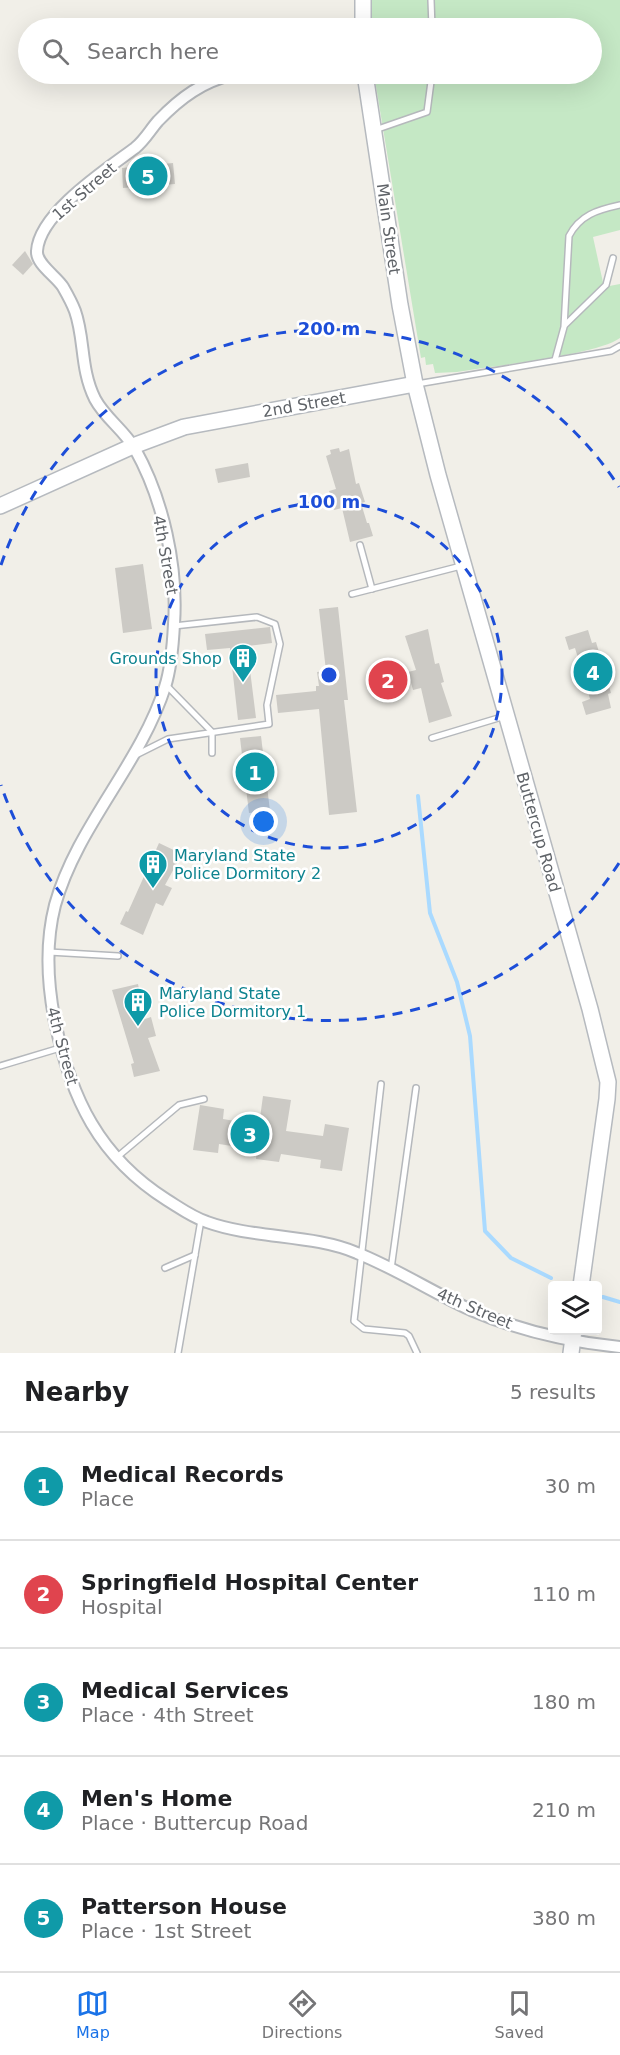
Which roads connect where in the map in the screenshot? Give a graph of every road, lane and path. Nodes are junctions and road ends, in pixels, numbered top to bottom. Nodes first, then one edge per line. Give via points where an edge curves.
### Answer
1 (363, 0) edge
2 (431, 0) edge
3 (363, 18) edge
4 (432, 18) edge
5 (203, 84) edge
6 (367, 84) edge
7 (431, 84) edge
8 (375, 130) junction
9 (620, 205) edge
10 (612, 258) dead end
11 (564, 327) junction
12 (620, 346) edge
13 (555, 360) junction
14 (415, 384) junction
15 (133, 446) junction
16 (0, 506) edge
17 (360, 545) dead end
18 (464, 566) junction
19 (372, 589) junction
20 (352, 594) dead end
21 (174, 626) junction
22 (166, 685) junction
23 (507, 716) junction
24 (213, 732) junction
25 (432, 738) dead end
26 (212, 753) dead end
27 (131, 757) junction
28 (47, 951) junction
29 (118, 956) dead end
30 (60, 1048) junction
31 (0, 1066) edge
32 (381, 1084) dead end
33 (416, 1088) dead end
34 (204, 1100) dead end
35 (116, 1158) junction
36 (201, 1220) junction
37 (360, 1254) junction
38 (195, 1255) junction
39 (165, 1268) dead end
40 (391, 1269) junction
41 (582, 1281) edge
42 (573, 1342) edge
43 (620, 1347) edge
44 (178, 1353) edge
45 (417, 1353) edge

1 - 3 street
2 - 4 lane
5 - 15 street, 1st Street via 194,87 155,123 142,142 87,184 48,222 37,249 38,258 62,285 76,314 82,359 96,400
6 - 8 street, Main Street
7 - 8 lane via 427,112
8 - 14 street, Main Street
9 - 11 lane via 588,214 576,223 569,236
10 - 11 lane via 606,285
11 - 13 lane
12 - 13 lane, 2nd Street
13 - 14 lane, 2nd Street
14 - 15 street, 2nd Street via 228,417 184,427
14 - 18 street, Buttercup Road
15 - 16 street, 2nd Street
15 - 21 street, 4th Street via 166,536 174,590
17 - 19 lane
18 - 19 lane
18 - 23 street, Buttercup Road
19 - 20 lane
21 - 22 street, 4th Street
21 - 24 lane via 257,617 275,624 279,632 267,705 269,724
22 - 24 lane
22 - 27 street, 4th Street
23 - 25 lane
23 - 41 street, Buttercup Road via 608,1082
24 - 26 lane
24 - 27 lane via 168,740
27 - 28 street, 4th Street via 66,872 54,908
28 - 29 lane
28 - 30 street, 4th Street via 50,996
30 - 31 lane
30 - 35 street, 4th Street via 78,1100
32 - 37 lane
33 - 40 lane
34 - 35 lane via 179,1106
35 - 36 street, 4th Street via 145,1186
36 - 37 street, 4th Street
36 - 38 lane
37 - 40 street, 4th Street
37 - 45 lane via 356,1325 405,1333
38 - 39 lane
38 - 44 lane
40 - 42 street, 4th Street via 472,1310
42 - 43 street, 4th Street

